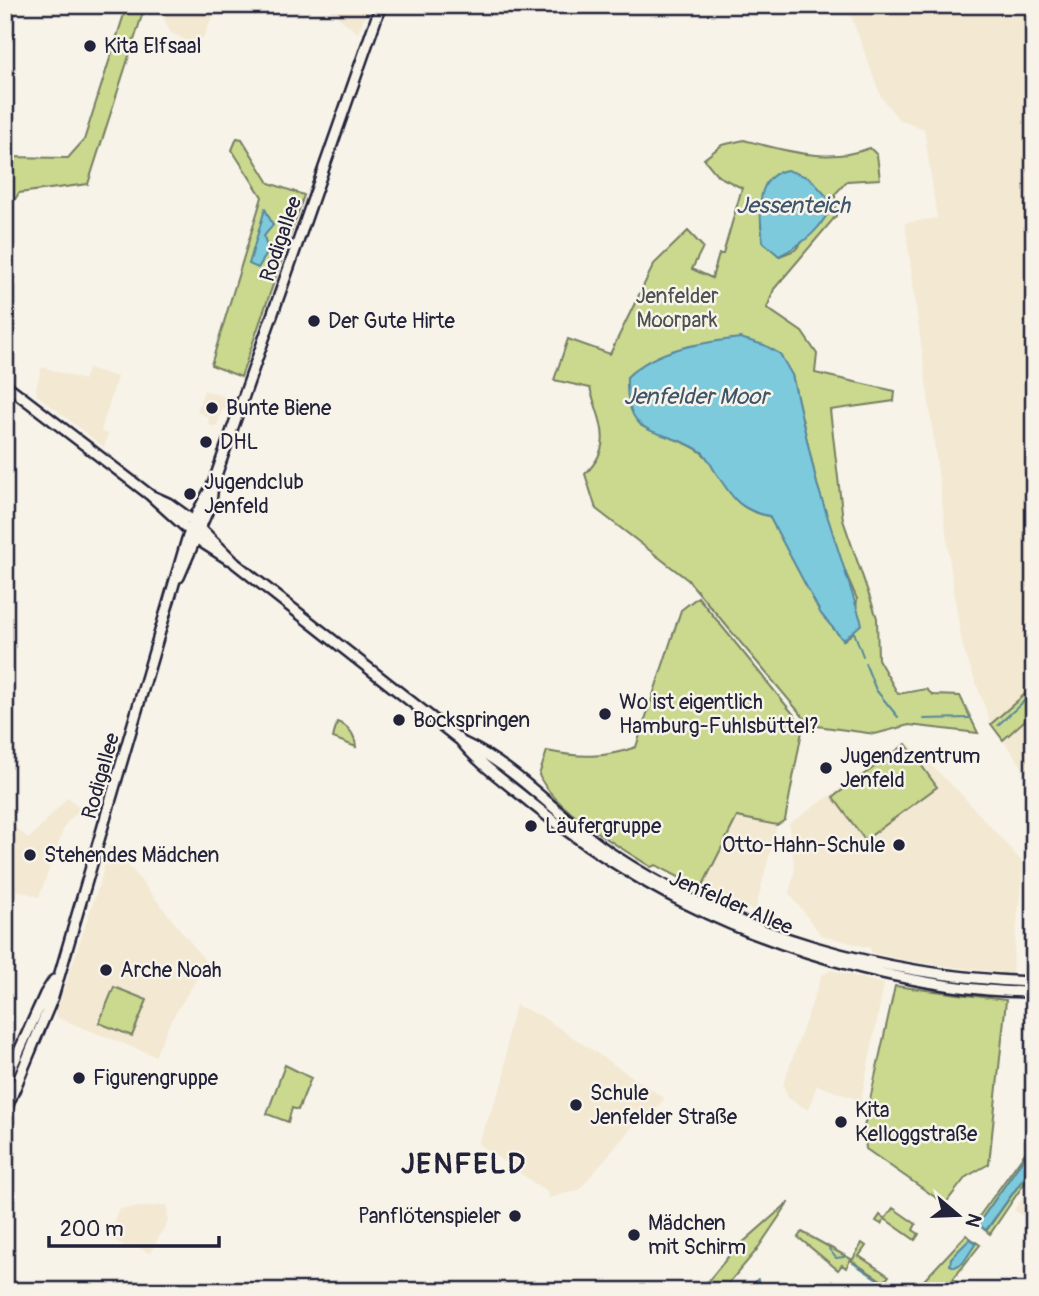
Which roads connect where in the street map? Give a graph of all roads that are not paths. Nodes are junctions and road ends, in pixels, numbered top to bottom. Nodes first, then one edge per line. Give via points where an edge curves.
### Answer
1 (381, 5) edge
2 (5, 384) edge
3 (150, 495) junction
4 (197, 524) junction
5 (193, 535) junction
6 (233, 562) junction
7 (460, 740) junction
8 (56, 978) junction
9 (1034, 982) edge
10 (1034, 992) edge
11 (5, 1082) edge
12 (5, 1112) edge

1 - 4 main road, Rodigallee via 213,484 211,503
2 - 3 main road
3 - 4 main road, Jenfelder Allee
3 - 5 main road, Jenfelder Allee
4 - 5 main road, Rodigallee
4 - 6 main road, Jenfelder Allee
5 - 6 main road, Jenfelder Allee
5 - 8 main road, Rodigallee
6 - 7 main road, Jenfelder Allee
7 - 9 main road, Jenfelder Allee via 497,763 610,852 705,906 769,932 856,958 950,976
7 - 10 main road, Jenfelder Allee via 474,757 576,838 635,878 702,914 803,953 901,978
8 - 11 main road, Rodigallee
8 - 12 main road, Rodigallee via 49,1007

